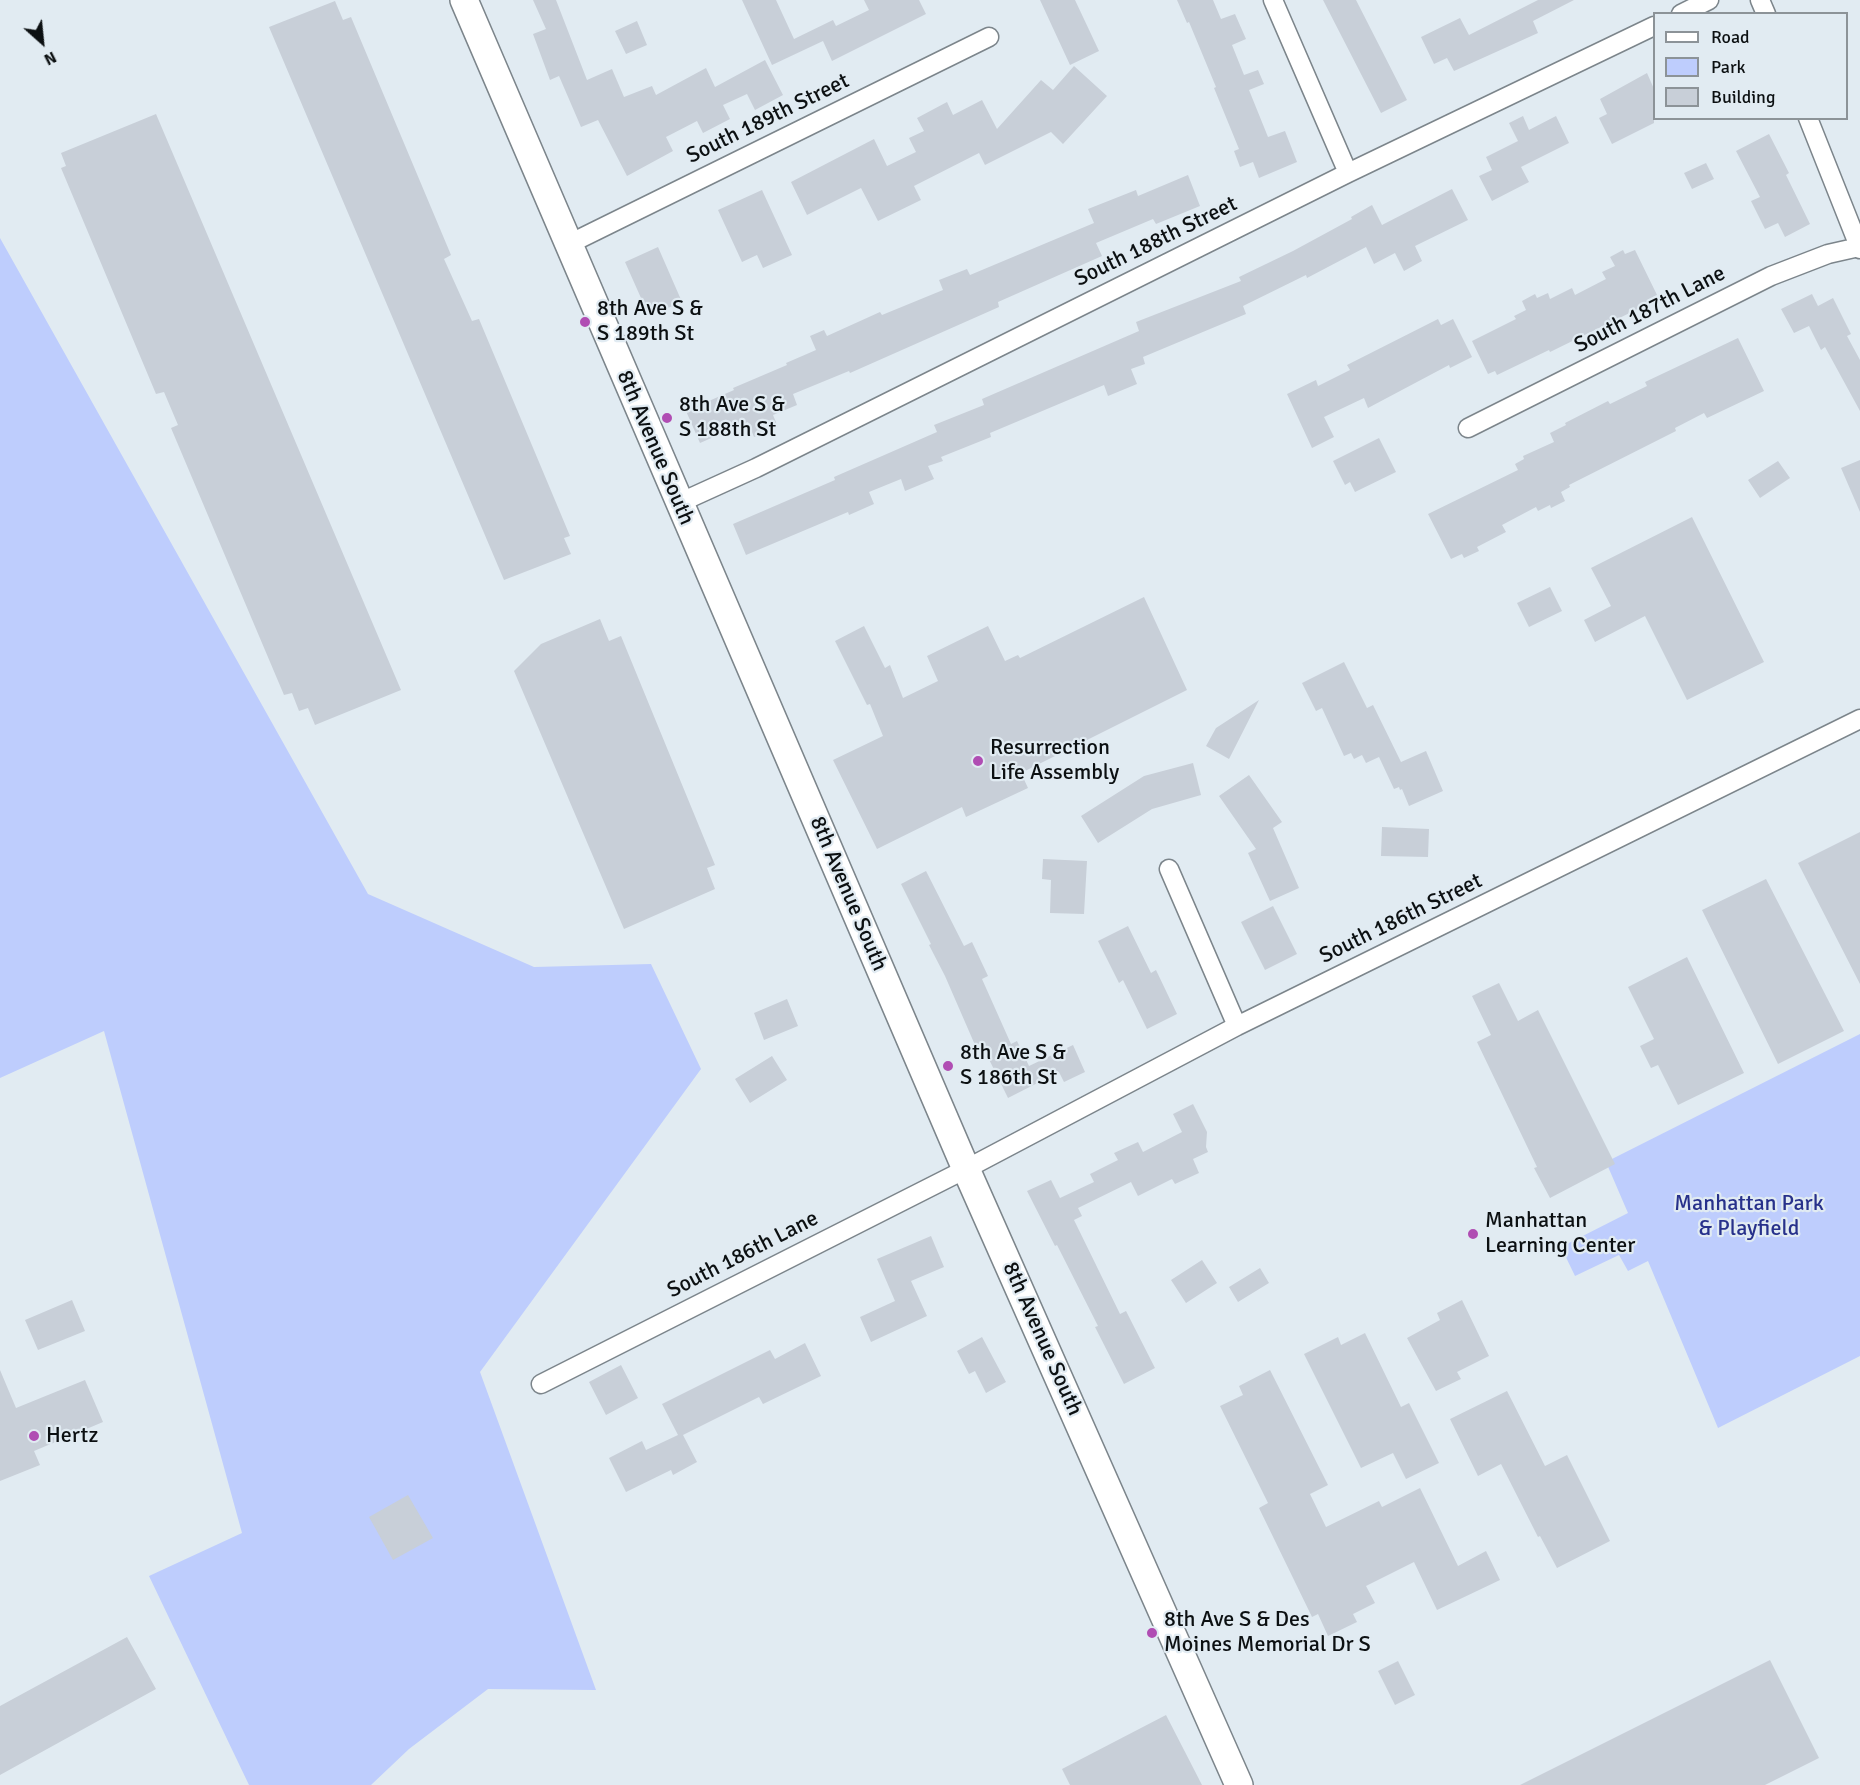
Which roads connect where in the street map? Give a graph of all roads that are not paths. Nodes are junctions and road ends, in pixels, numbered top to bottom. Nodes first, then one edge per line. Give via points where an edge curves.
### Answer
1 (464, 0) edge
2 (1273, 0) edge
3 (1709, 0) edge
4 (1684, 12) edge
5 (1653, 26) edge
6 (989, 38) dead end
7 (1809, 120) edge
8 (1348, 173) junction
9 (568, 244) junction
10 (1860, 248) edge
11 (1468, 428) dead end
12 (679, 503) junction
13 (1860, 719) edge
14 (1169, 869) dead end
15 (1237, 1026) junction
16 (966, 1169) junction
17 (541, 1384) dead end
18 (1239, 1785) edge

1 - 9 street, 8th Avenue South
2 - 8 street
3 - 4 street
5 - 8 street, South 188th Street
6 - 9 street, South 189th Street
7 - 10 street
8 - 12 street, South 188th Street
9 - 12 street, 8th Avenue South
10 - 11 street, South 187th Lane via 1828,254 1771,276
12 - 16 street, 8th Avenue South
13 - 15 street, South 186th Street
14 - 15 street
15 - 16 street, South 186th Street
16 - 17 street, South 186th Lane
16 - 18 street, 8th Avenue South

